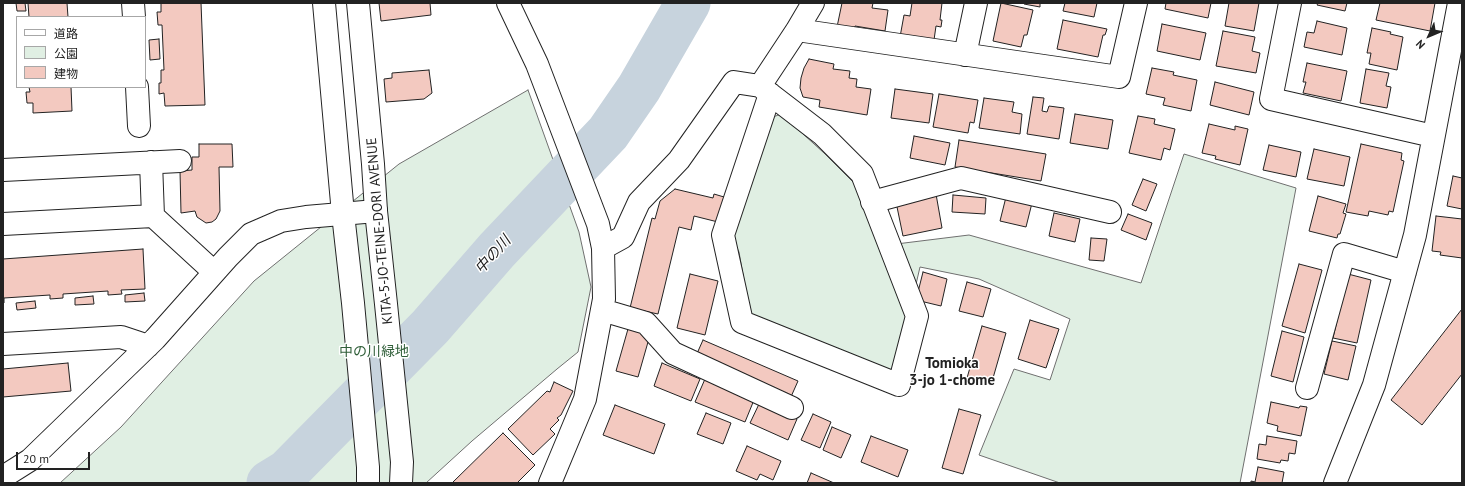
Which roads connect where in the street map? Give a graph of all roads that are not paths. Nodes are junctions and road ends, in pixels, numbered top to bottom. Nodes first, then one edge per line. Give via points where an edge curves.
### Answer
1 (133, 3) edge
2 (324, 3) edge
3 (358, 3) edge
4 (508, 3) edge
5 (814, 3) edge
6 (976, 3) edge
7 (1136, 3) edge
8 (1290, 3) edge
9 (1459, 3) edge
10 (134, 16) edge
11 (797, 30) junction
12 (965, 56) junction
13 (137, 88) edge
14 (765, 90) junction
15 (139, 126) dead end
16 (1434, 136) junction
17 (180, 161) dead end
18 (151, 162) junction
19 (3, 170) edge
20 (874, 207) junction
21 (376, 211) junction
22 (1110, 212) dead end
23 (343, 214) junction
24 (153, 216) junction
25 (3, 224) edge
26 (603, 248) junction
27 (214, 272) junction
28 (1405, 272) junction
29 (602, 310) junction
30 (3, 344) edge
31 (148, 346) junction
32 (1307, 388) dead end
33 (792, 408) dead end
34 (401, 473) edge
35 (368, 475) edge
36 (3, 477) edge
37 (1337, 482) edge
38 (550, 483) edge

1 - 10 main road
2 - 23 main road
3 - 21 main road, KITA-5-JO-TEINE-DORI AVENUE
4 - 26 main road via 537,64 598,224
5 - 11 main road
6 - 12 main road
7 - 12 main road via 1119,77
8 - 16 main road via 1271,99
9 - 16 main road
11 - 12 main road
11 - 14 main road
13 - 15 main road
14 - 20 main road via 822,134 862,174
14 - 20 main road via 723,235 742,322 899,385 917,316
14 - 26 main road via 734,82 679,160 639,202 624,237
16 - 28 main road via 1415,235
17 - 18 main road
18 - 19 main road
18 - 24 main road
20 - 22 main road via 961,178
21 - 23 main road
21 - 34 main road, KITA-5-JO-TEINE-DORI AVENUE
23 - 27 main road via 281,221 252,234
23 - 35 main road via 354,303
24 - 25 main road
24 - 27 main road
26 - 29 main road
27 - 31 main road
28 - 32 main road via 1344,254
28 - 37 main road via 1374,385
29 - 33 main road via 646,323 673,353
29 - 38 main road via 585,399
30 - 31 main road via 121,337
31 - 36 main road via 30,460

